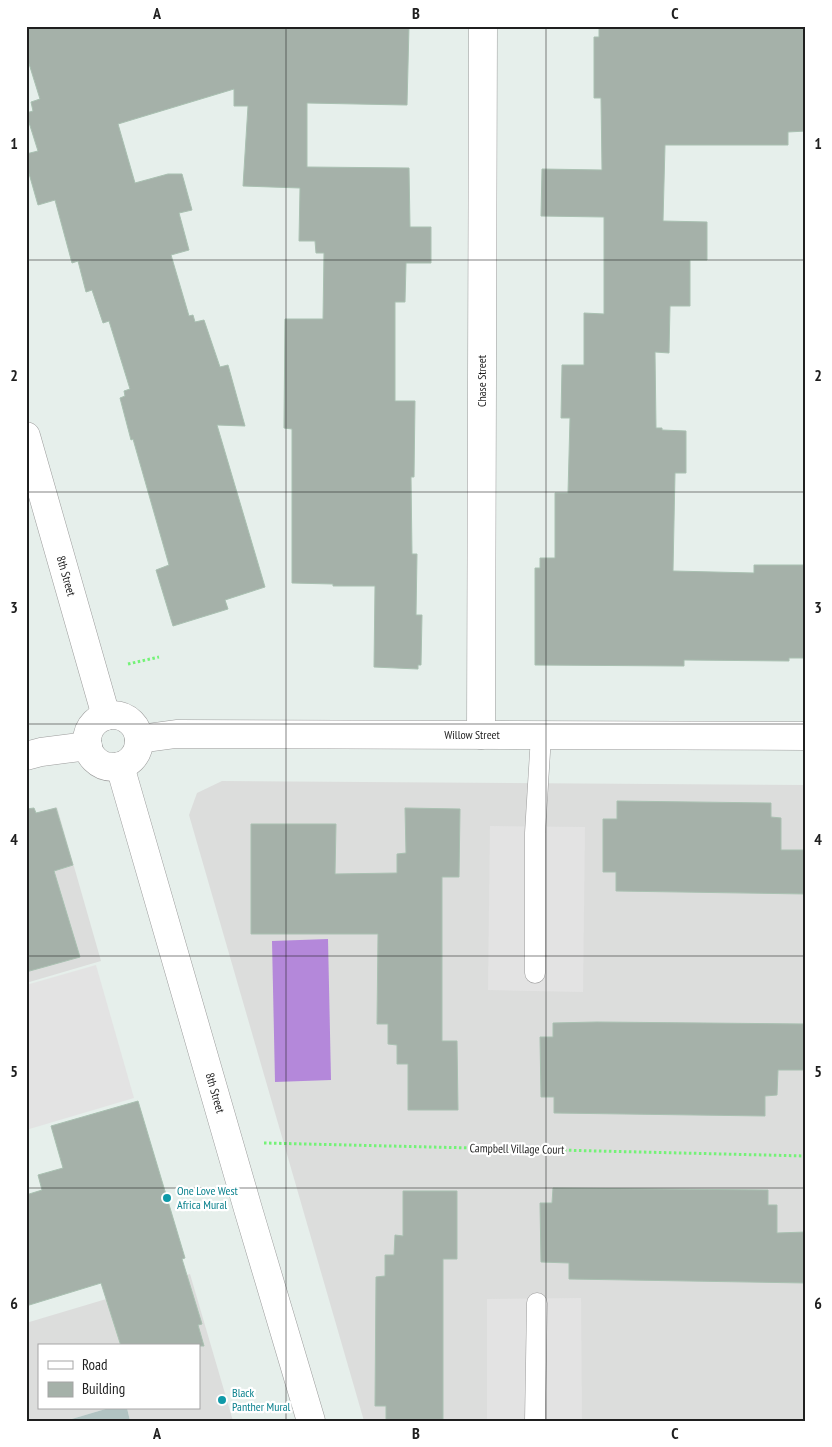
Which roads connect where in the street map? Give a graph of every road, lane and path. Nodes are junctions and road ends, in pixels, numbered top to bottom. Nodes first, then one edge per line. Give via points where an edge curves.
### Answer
1 (482, 26) edge
2 (26, 436) edge
3 (106, 716) junction
4 (481, 735) junction
5 (542, 736) junction
6 (806, 736) edge
7 (139, 739) junction
8 (88, 746) junction
9 (26, 756) edge
10 (120, 766) junction
11 (535, 973) dead end
12 (229, 1142) junction
13 (806, 1156) edge
14 (537, 1302) dead end
15 (311, 1421) edge
16 (535, 1421) edge

1 - 4 street, Chase Street
2 - 3 street, 8th Street
3 - 7 street via 128,719 136,728
3 - 8 street via 91,728
4 - 5 street, Willow Street
4 - 7 street, Willow Street via 176,734
5 - 6 street, Willow Street
5 - 11 lane via 535,833
7 - 10 street via 135,756
8 - 9 street
8 - 10 street via 99,763
10 - 12 street, 8th Street
12 - 13 path, Campbell Village Court
12 - 15 street, 8th Street
14 - 16 lane

